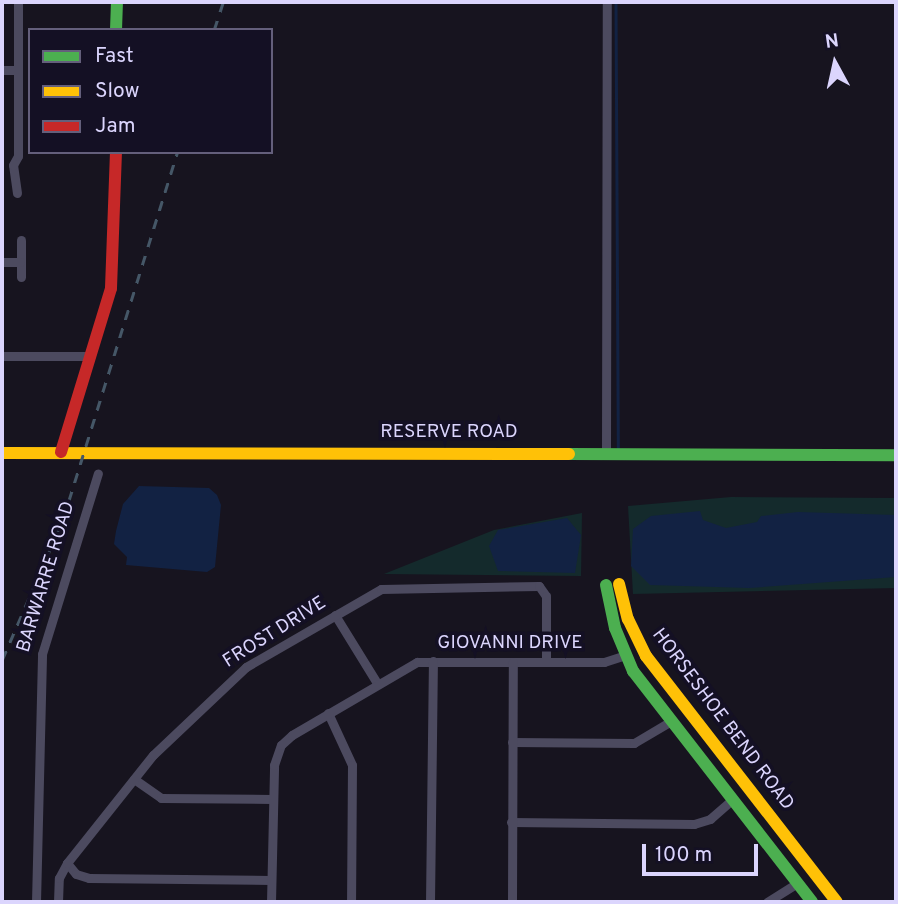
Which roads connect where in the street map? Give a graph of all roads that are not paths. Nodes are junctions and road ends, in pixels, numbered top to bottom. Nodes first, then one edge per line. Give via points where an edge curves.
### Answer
1 (18, 2) edge
2 (117, 2) edge
3 (607, 2) edge
4 (116, 28) edge
5 (2, 69) edge
6 (18, 70) junction
7 (116, 154) edge
8 (13, 165) junction
9 (2, 170) edge
10 (17, 192) dead end
11 (21, 240) dead end
12 (2, 262) edge
13 (20, 262) junction
14 (21, 277) dead end
15 (2, 356) edge
16 (90, 356) junction
17 (61, 452) junction
18 (2, 453) edge
19 (606, 453) junction
20 (896, 455) edge
21 (98, 473) dead end
22 (335, 615) junction
23 (641, 647) junction
24 (625, 655) junction
25 (433, 661) junction
26 (513, 662) junction
27 (546, 662) junction
28 (377, 683) junction
29 (687, 710) junction
30 (328, 713) junction
31 (671, 721) junction
32 (512, 742) junction
33 (134, 779) junction
34 (272, 799) junction
35 (732, 800) junction
36 (511, 822) junction
37 (66, 863) junction
38 (813, 871) junction
39 (271, 880) junction
40 (798, 883) junction
41 (36, 902) edge
42 (58, 902) edge
43 (271, 902) edge
44 (351, 902) edge
45 (430, 902) edge
46 (512, 902) edge
47 (767, 902) edge
48 (812, 902) edge
49 (837, 902) edge

1 - 6 street
2 - 4 street
3 - 19 street
5 - 6 street
6 - 8 street via 18,156
7 - 16 street via 114,267
8 - 9 street
8 - 10 street
11 - 13 street
12 - 13 street
13 - 14 street
15 - 16 street
16 - 17 street
17 - 18 street, RESERVE ROAD
17 - 19 street, RESERVE ROAD
19 - 20 street, RESERVE ROAD
21 - 41 street, BARWARRE ROAD via 42,654
22 - 27 street, FROST DRIVE via 393,585 540,586 546,596
22 - 28 street
22 - 33 street, FROST DRIVE via 240,672
23 - 24 street
23 - 24 street, HORSESHOE BEND ROAD via 612,585
23 - 29 street, HORSESHOE BEND ROAD
24 - 27 street, GIOVANNI DRIVE via 604,662
24 - 31 street, HORSESHOE BEND ROAD
25 - 26 street, GIOVANNI DRIVE
25 - 28 street, GIOVANNI DRIVE via 413,664
25 - 45 street
26 - 27 street, GIOVANNI DRIVE
26 - 32 street
28 - 30 street, GIOVANNI DRIVE
29 - 31 street
29 - 38 street, HORSESHOE BEND ROAD
30 - 34 street, GIOVANNI DRIVE via 281,745
30 - 44 street via 352,765
31 - 32 street via 634,743
31 - 35 street, HORSESHOE BEND ROAD
32 - 36 street
33 - 34 street via 161,797
33 - 37 street, FROST DRIVE
34 - 39 street, GIOVANNI DRIVE
35 - 36 street via 698,824
35 - 40 street, HORSESHOE BEND ROAD
36 - 46 street
37 - 39 street via 76,874 89,878
37 - 42 street, FROST DRIVE via 59,878
38 - 40 street
38 - 49 street, HORSESHOE BEND ROAD
39 - 43 street, GIOVANNI DRIVE
40 - 47 street
40 - 48 street, HORSESHOE BEND ROAD

